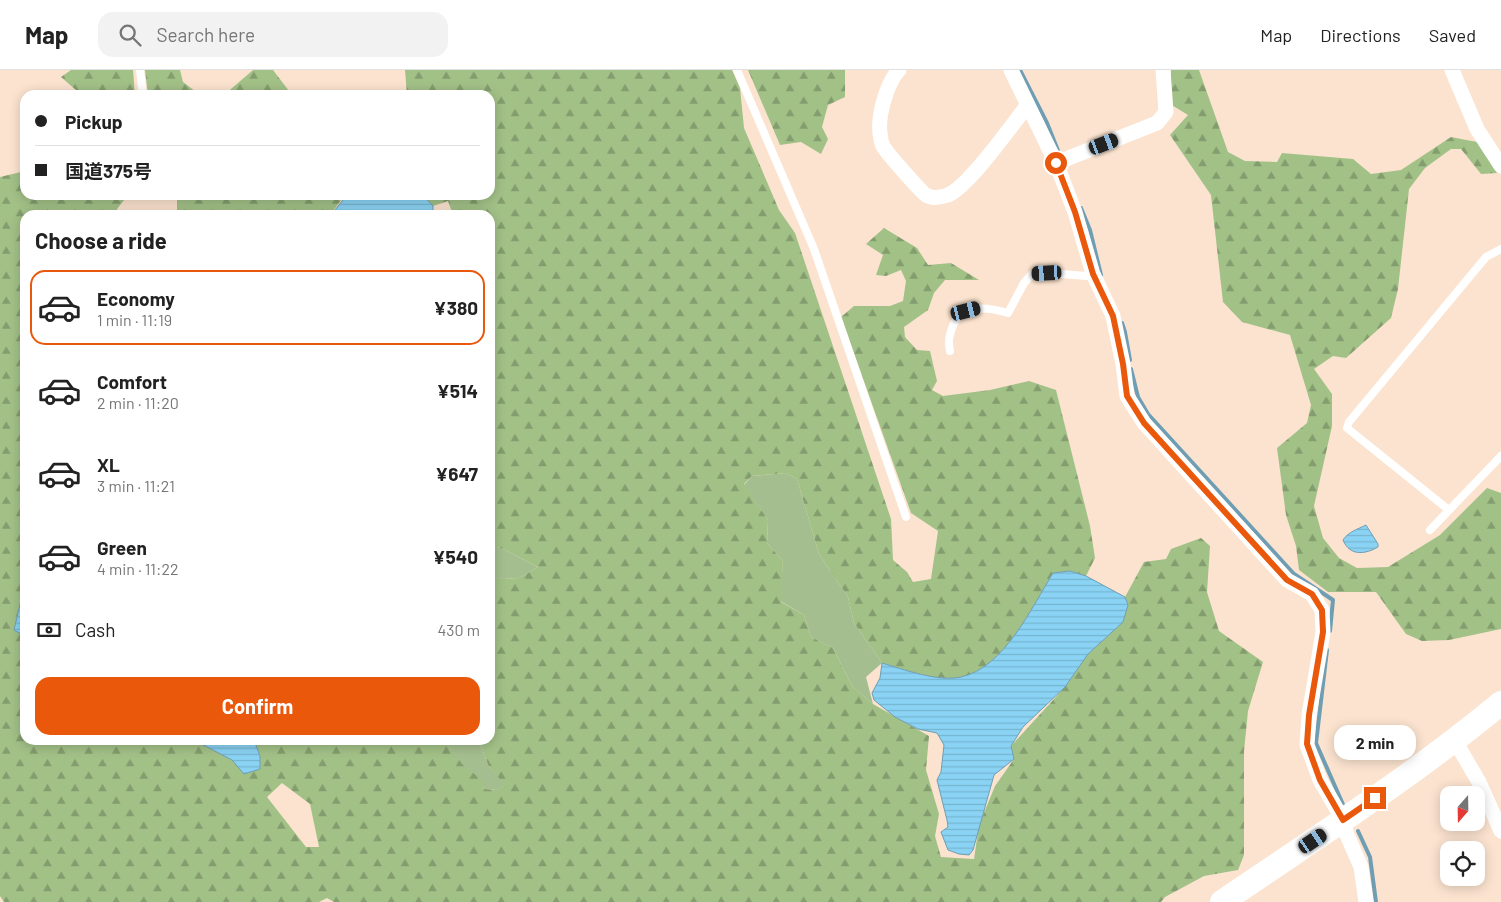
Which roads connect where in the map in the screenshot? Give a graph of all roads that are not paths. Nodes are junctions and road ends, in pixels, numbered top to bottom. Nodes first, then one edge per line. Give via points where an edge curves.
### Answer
1 (140, 70) edge
2 (737, 70) edge
3 (898, 70) edge
4 (1011, 70) edge
5 (1163, 70) edge
6 (1452, 70) edge
7 (142, 90) edge
8 (1027, 106) junction
9 (1061, 160) junction
10 (1501, 166) edge
11 (1501, 249) edge
12 (1093, 274) junction
13 (950, 351) dead end
14 (1501, 456) edge
15 (1450, 510) junction
16 (906, 517) dead end
17 (1430, 530) dead end
18 (1501, 703) edge
19 (1455, 740) junction
20 (1343, 820) junction
21 (1501, 831) edge
22 (1222, 902) edge
23 (1366, 902) edge

1 - 7 lane
2 - 16 lane via 814,249
3 - 8 street via 884,100 880,138 885,150 926,195 940,197 959,188
4 - 8 street
5 - 9 street via 1166,112 1157,124
6 - 10 street via 1477,129
8 - 9 street
9 - 12 street
11 - 15 lane via 1486,257 1347,428
12 - 13 lane via 1032,274 1024,282 1008,313 980,308 958,316 948,341
12 - 20 street via 1113,316 1127,396 1144,423 1287,580 1312,594 1322,610 1323,632 1307,744 1320,780
14 - 15 lane
15 - 17 lane
18 - 19 highway
19 - 20 highway
19 - 21 street
20 - 22 highway
20 - 23 street via 1361,867

